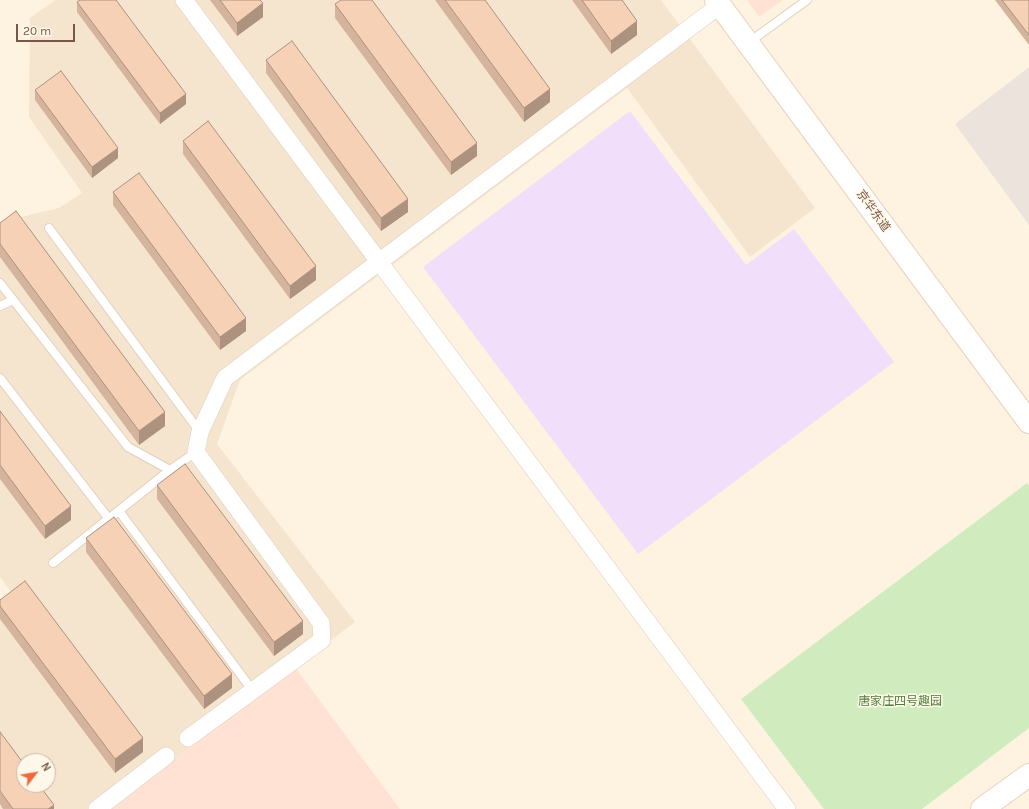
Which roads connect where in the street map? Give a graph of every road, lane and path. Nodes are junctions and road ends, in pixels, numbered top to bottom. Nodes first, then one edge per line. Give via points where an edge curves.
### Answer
1 (184, 0) edge
2 (807, 0) edge
3 (718, 2) edge
4 (748, 43) junction
5 (49, 228) dead end
6 (379, 262) junction
7 (0, 283) edge
8 (14, 300) junction
9 (0, 306) edge
10 (0, 378) edge
11 (1029, 422) edge
12 (200, 432) junction
13 (196, 452) junction
14 (170, 470) junction
15 (119, 511) junction
16 (109, 519) junction
17 (53, 563) dead end
18 (253, 691) junction
19 (188, 738) dead end
20 (166, 756) dead end
21 (1029, 775) edge
22 (97, 809) edge
23 (787, 809) edge
24 (982, 809) edge

1 - 6 street
2 - 4 lane
3 - 4 main road, 京华东道
3 - 6 street
4 - 11 main road, 京华东道
5 - 12 lane
6 - 12 street via 225,378
6 - 23 street
7 - 8 lane
8 - 9 lane
8 - 14 lane via 128,447
10 - 16 lane
12 - 13 street
13 - 14 lane
13 - 18 street via 321,623 322,640
14 - 15 lane
15 - 16 lane
15 - 18 lane
16 - 17 lane
18 - 19 street
20 - 22 street
21 - 24 main road

